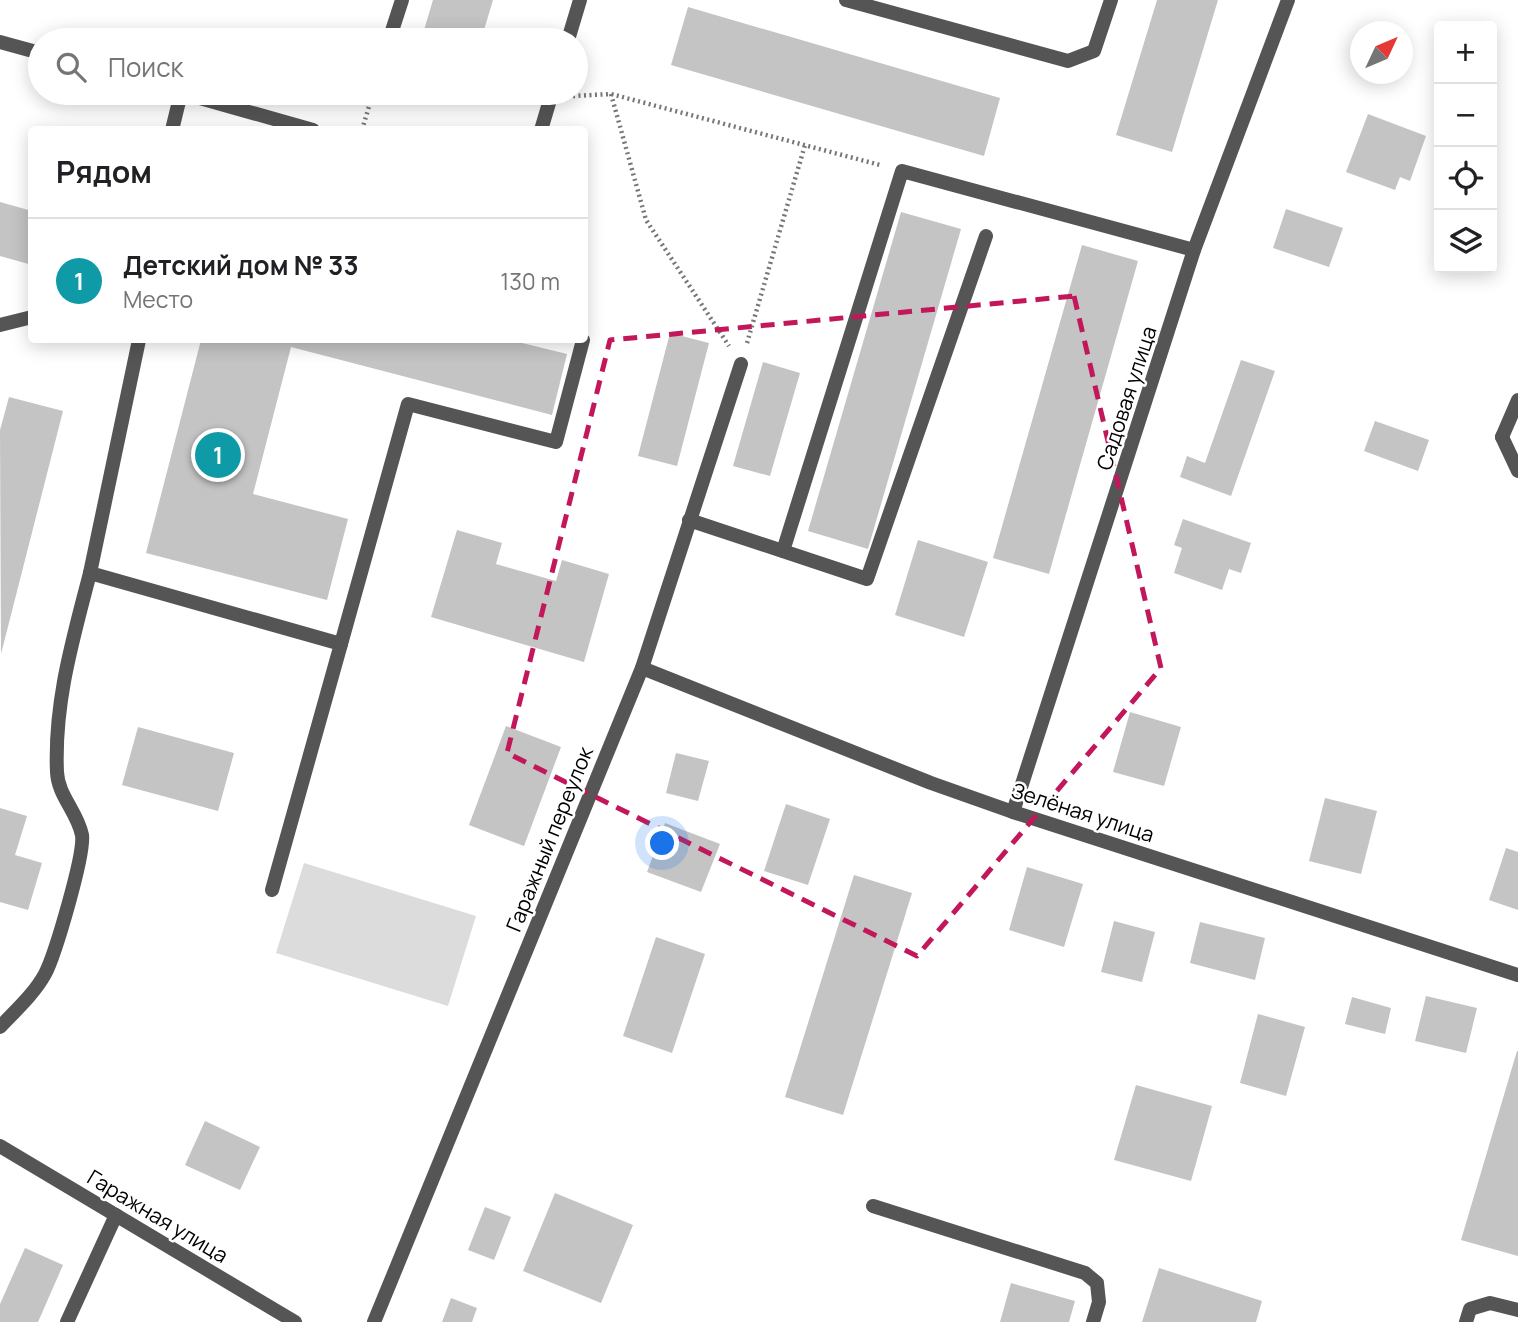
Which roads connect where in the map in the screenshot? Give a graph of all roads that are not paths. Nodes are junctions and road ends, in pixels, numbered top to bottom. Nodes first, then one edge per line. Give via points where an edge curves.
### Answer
1 (402, 0) edge
2 (580, 0) edge
3 (846, 0) edge
4 (1111, 0) edge
5 (1288, 0) edge
6 (393, 28) edge
7 (572, 28) edge
8 (0, 42) edge
9 (28, 50) edge
10 (179, 105) edge
11 (224, 105) edge
12 (549, 105) edge
13 (173, 126) edge
14 (299, 126) edge
15 (542, 126) edge
16 (986, 236) dead end
17 (1194, 250) junction
18 (28, 318) edge
19 (0, 325) edge
20 (138, 343) edge
21 (583, 343) edge
22 (741, 364) road end
23 (1518, 400) edge
24 (1518, 471) edge
25 (689, 520) junction
26 (783, 551) junction
27 (90, 573) junction
28 (341, 644) junction
29 (642, 668) junction
30 (1013, 812) junction
31 (272, 890) dead end
32 (1518, 975) edge
33 (0, 1027) edge
34 (0, 1146) edge
35 (873, 1206) dead end
36 (116, 1215) junction
37 (1518, 1310) edge
38 (67, 1322) edge
39 (295, 1322) edge
40 (374, 1322) edge
41 (1093, 1322) edge
42 (1466, 1322) edge

1 - 6 street
2 - 7 street
3 - 4 street via 1068,61 1094,51
5 - 17 street, Садовая улица
8 - 9 street
10 - 13 street
11 - 14 street
12 - 15 street
16 - 26 street via 867,579
17 - 26 street via 902,171
17 - 30 street, Садовая улица
18 - 19 street
20 - 27 street
21 - 28 street via 556,443 408,404
22 - 25 street, Гаражный переулок
23 - 24 street via 1502,437
25 - 26 street
25 - 29 street, Гаражный переулок
27 - 28 street
27 - 33 street via 61,682 57,773 60,791 76,812 83,839 79,863 46,972
28 - 31 street
29 - 30 street, Зелёная улица
29 - 40 street, Гаражный переулок
30 - 32 street, Зелёная улица
34 - 36 street, Гаражная улица
35 - 41 street via 1085,1273 1097,1283 1099,1302
36 - 38 street
36 - 39 street, Гаражная улица
37 - 42 street via 1490,1303 1470,1309

